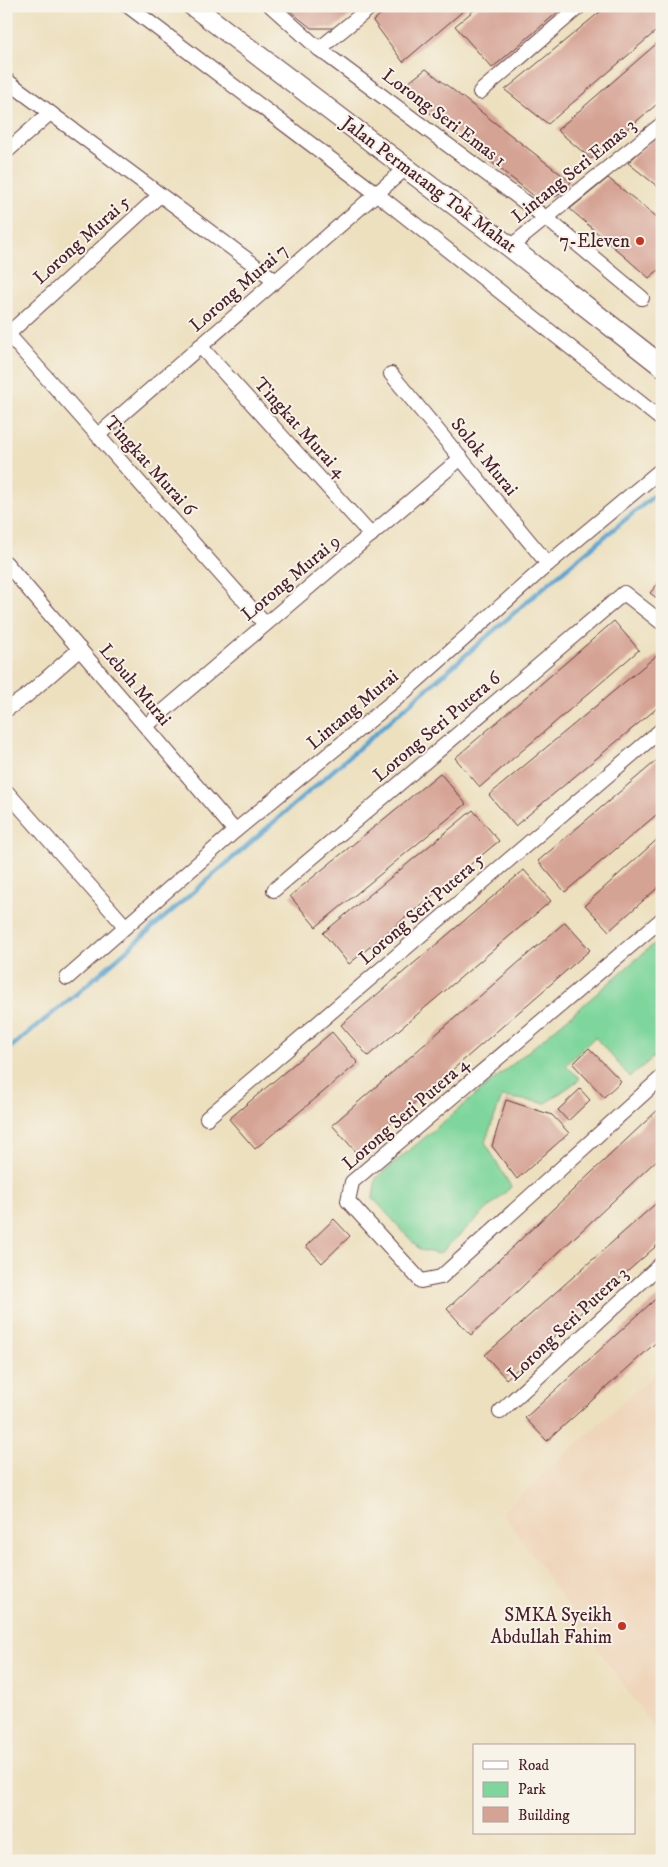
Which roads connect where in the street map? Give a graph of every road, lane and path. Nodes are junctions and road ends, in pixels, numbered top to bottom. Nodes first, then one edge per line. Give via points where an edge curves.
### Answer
1 (128, 6) edge
2 (193, 6) edge
3 (271, 6) edge
4 (372, 6) edge
5 (580, 6) edge
6 (319, 49) junction
7 (6, 80) edge
8 (480, 92) dead end
9 (50, 113) junction
10 (662, 124) edge
11 (6, 152) edge
12 (406, 168) junction
13 (376, 194) junction
14 (160, 195) junction
15 (546, 218) junction
16 (510, 247) junction
17 (276, 281) junction
18 (642, 298) dead end
19 (7, 333) edge
20 (200, 346) junction
21 (662, 366) edge
22 (391, 374) dead end
23 (662, 420) edge
24 (98, 435) junction
25 (461, 458) junction
26 (662, 469) edge
27 (372, 536) junction
28 (6, 563) edge
29 (548, 564) junction
30 (662, 623) edge
31 (265, 624) junction
32 (80, 649) junction
33 (6, 710) edge
34 (146, 726) junction
35 (662, 729) edge
36 (6, 791) edge
37 (235, 832) junction
38 (274, 890) dead end
39 (662, 919) edge
40 (125, 926) junction
41 (66, 978) dead end
42 (662, 1077) edge
43 (207, 1118) dead end
44 (662, 1263) edge
45 (500, 1412) dead end

1 - 13 street
2 - 12 street, Jalan Permatang Tok Mahat
3 - 6 street, Lorong Seri Emas 1
4 - 6 street
5 - 8 street
6 - 15 street, Lorong Seri Emas 1
7 - 9 street
9 - 11 street
9 - 14 street
10 - 15 street, Lintang Seri Emas 3
12 - 13 street, Lorong Murai 7
12 - 16 street, Jalan Permatang Tok Mahat
13 - 17 street, Lorong Murai 7
13 - 23 street
14 - 17 street
14 - 19 street, Lorong Murai 5
15 - 16 street, Lintang Seri Emas 3
15 - 18 street, Lorong Seri Emas 1
16 - 21 street, Jalan Permatang Tok Mahat
17 - 20 street, Lorong Murai 7
19 - 24 street, Tingkat Murai 6
20 - 24 street, Lorong Murai 7
20 - 27 street, Tingkat Murai 4
22 - 25 street, Solok Murai
24 - 31 street, Tingkat Murai 6
25 - 27 street, Lorong Murai 9
25 - 29 street, Solok Murai
26 - 29 street, Lintang Murai
27 - 31 street, Lorong Murai 9
28 - 32 street, Lebuh Murai
29 - 37 street, Lintang Murai via 402,694
30 - 38 street, Lorong Seri Putera 6 via 624,593
31 - 34 street, Lorong Murai 9
32 - 33 street
32 - 34 street, Lebuh Murai
34 - 37 street, Lebuh Murai
35 - 43 street, Lorong Seri Putera 5
36 - 40 street
37 - 40 street, Lintang Murai
39 - 42 street, Lorong Seri Putera 4 via 352,1182 348,1201 421,1281 441,1277
40 - 41 street, Lintang Murai
44 - 45 street, Lorong Seri Putera 3

